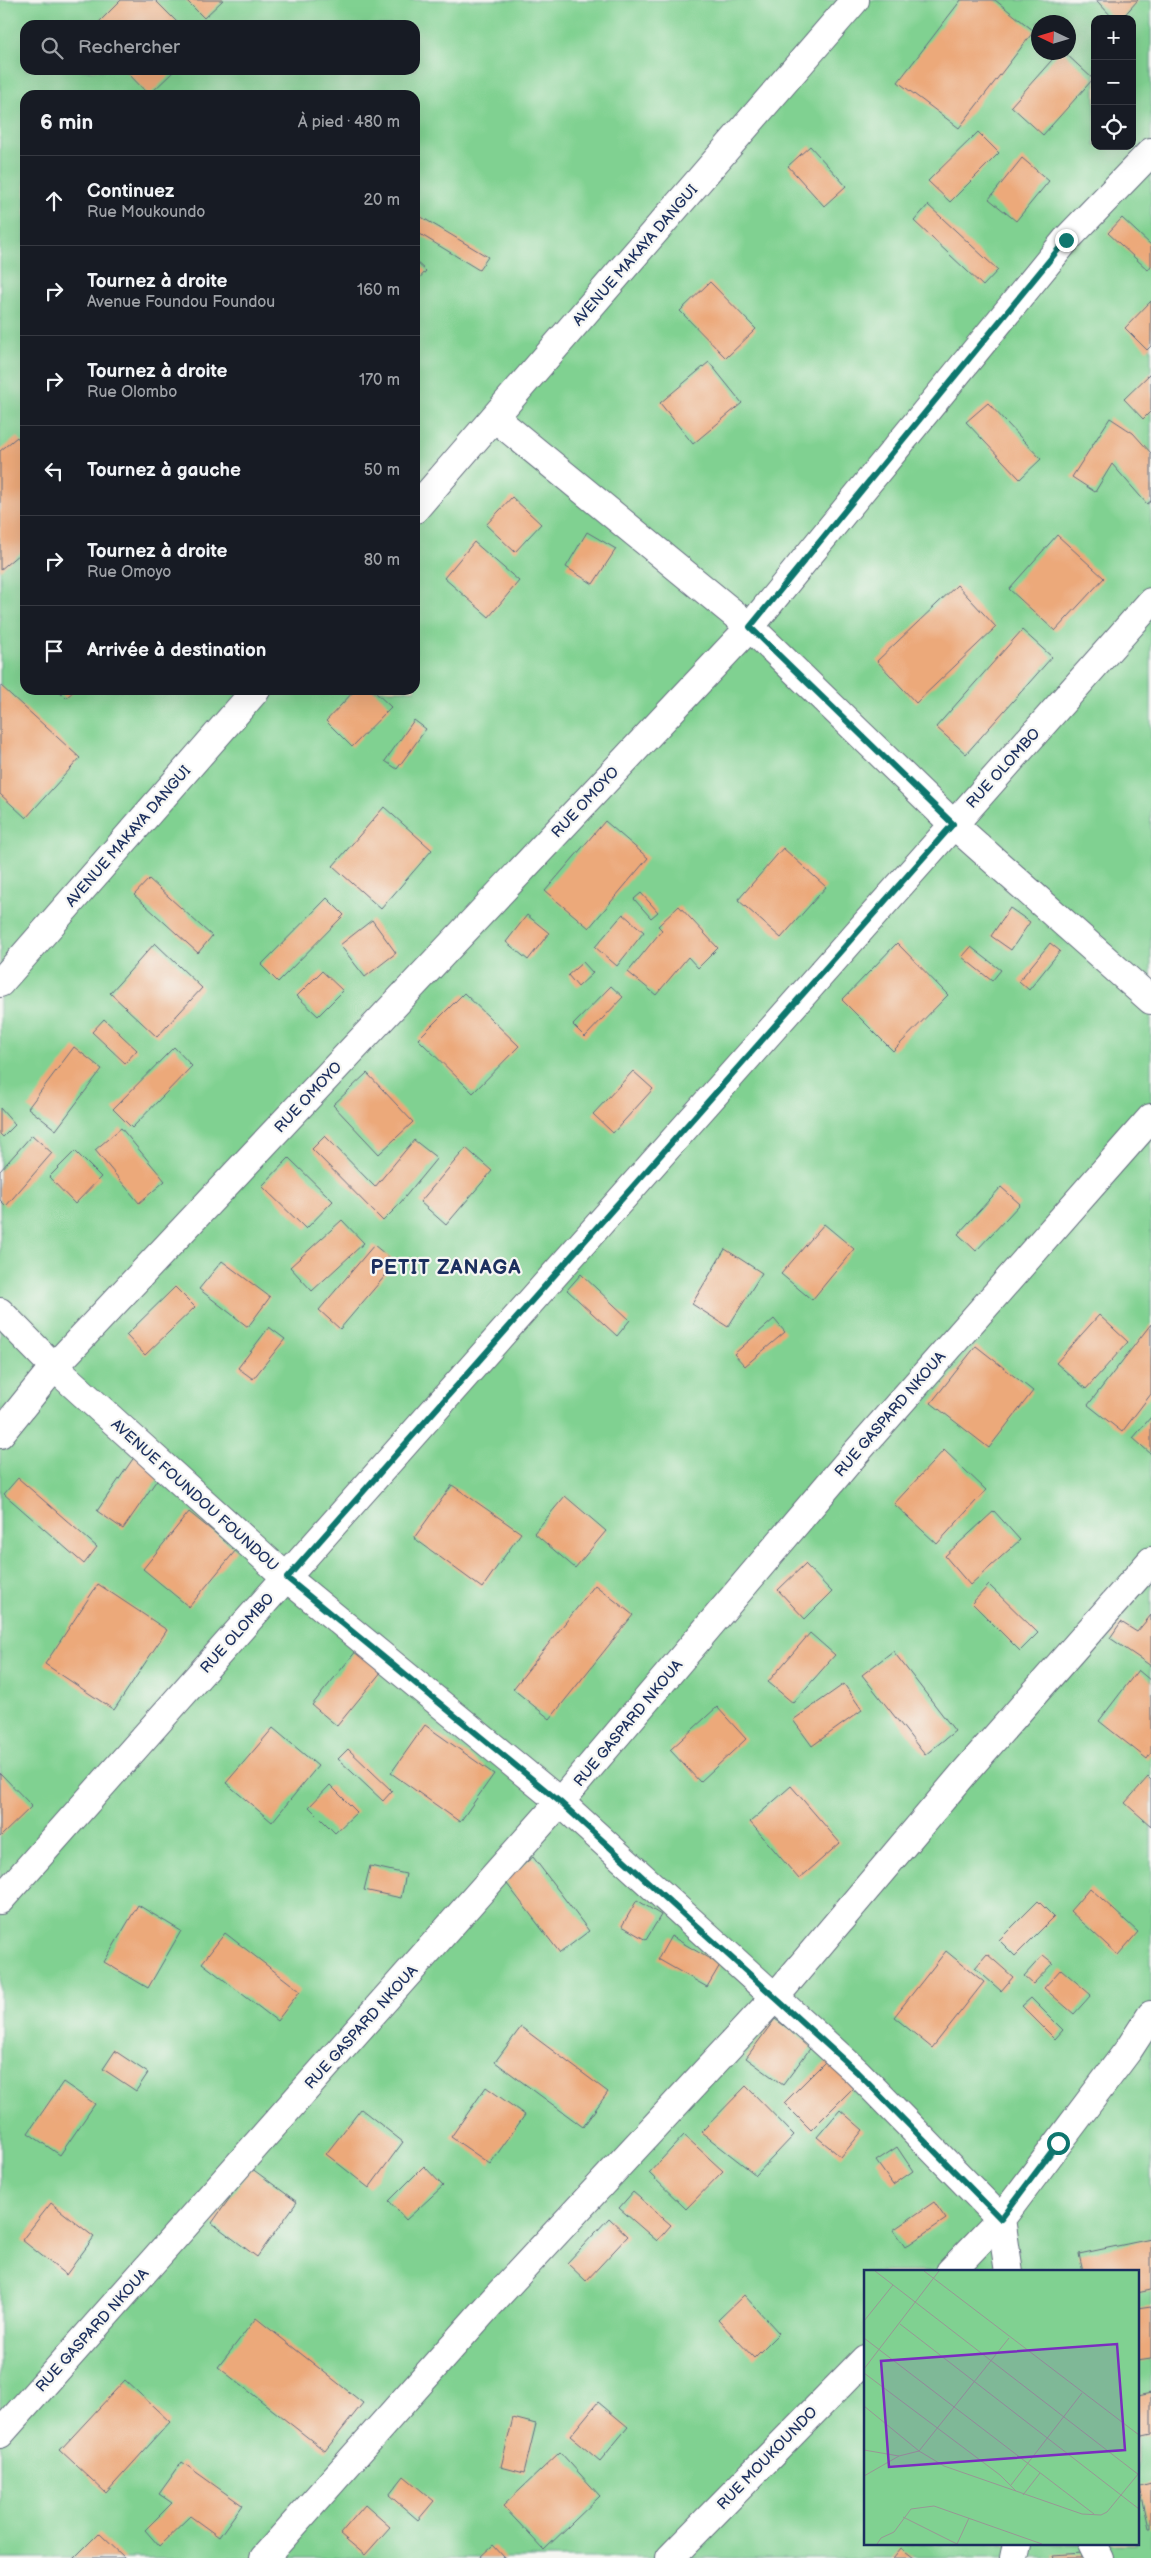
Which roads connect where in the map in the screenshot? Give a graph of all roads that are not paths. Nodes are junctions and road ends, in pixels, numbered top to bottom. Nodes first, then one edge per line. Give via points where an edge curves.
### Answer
1 (855, 0) edge
2 (1151, 152) edge
3 (495, 418) junction
4 (420, 503) edge
5 (1151, 602) edge
6 (750, 627) junction
7 (252, 695) edge
8 (953, 824) junction
9 (0, 983) edge
10 (1151, 1000) edge
11 (1151, 1118) edge
12 (0, 1312) edge
13 (54, 1367) junction
14 (0, 1434) edge
15 (1151, 1561) edge
16 (287, 1578) junction
17 (560, 1802) junction
18 (0, 1900) edge
19 (775, 1997) junction
20 (1151, 2015) edge
21 (1001, 2219) junction
22 (952, 2270) edge
23 (1009, 2270) edge
24 (864, 2360) edge
25 (0, 2434) edge
26 (1093, 2546) edge
27 (264, 2558) edge
28 (670, 2558) edge
29 (1099, 2558) edge

1 - 3 street, AVENUE MAKAYA DANGUI
2 - 6 street, RUE OMOYO via 1066,240
3 - 4 street, AVENUE MAKAYA DANGUI
3 - 6 street
5 - 8 street, RUE OLOMBO
6 - 8 street
6 - 13 street, RUE OMOYO
7 - 9 street, AVENUE MAKAYA DANGUI
8 - 10 street
8 - 16 street, RUE OLOMBO
11 - 17 street, RUE GASPARD NKOUA via 854,1455
12 - 13 street, AVENUE FOUNDOU FOUNDOU
13 - 14 street, RUE OMOYO
13 - 16 street, AVENUE FOUNDOU FOUNDOU
15 - 19 street via 965,1772
16 - 17 street, AVENUE FOUNDOU FOUNDOU
16 - 18 street, RUE OLOMBO
17 - 19 street, AVENUE FOUNDOU FOUNDOU
17 - 25 street, RUE GASPARD NKOUA
19 - 21 street, AVENUE FOUNDOU FOUNDOU via 857,2072
19 - 27 street via 489,2305
20 - 21 street via 1129,2050
21 - 22 street
21 - 23 street
24 - 28 street, RUE MOUKOUNDO
26 - 29 street

